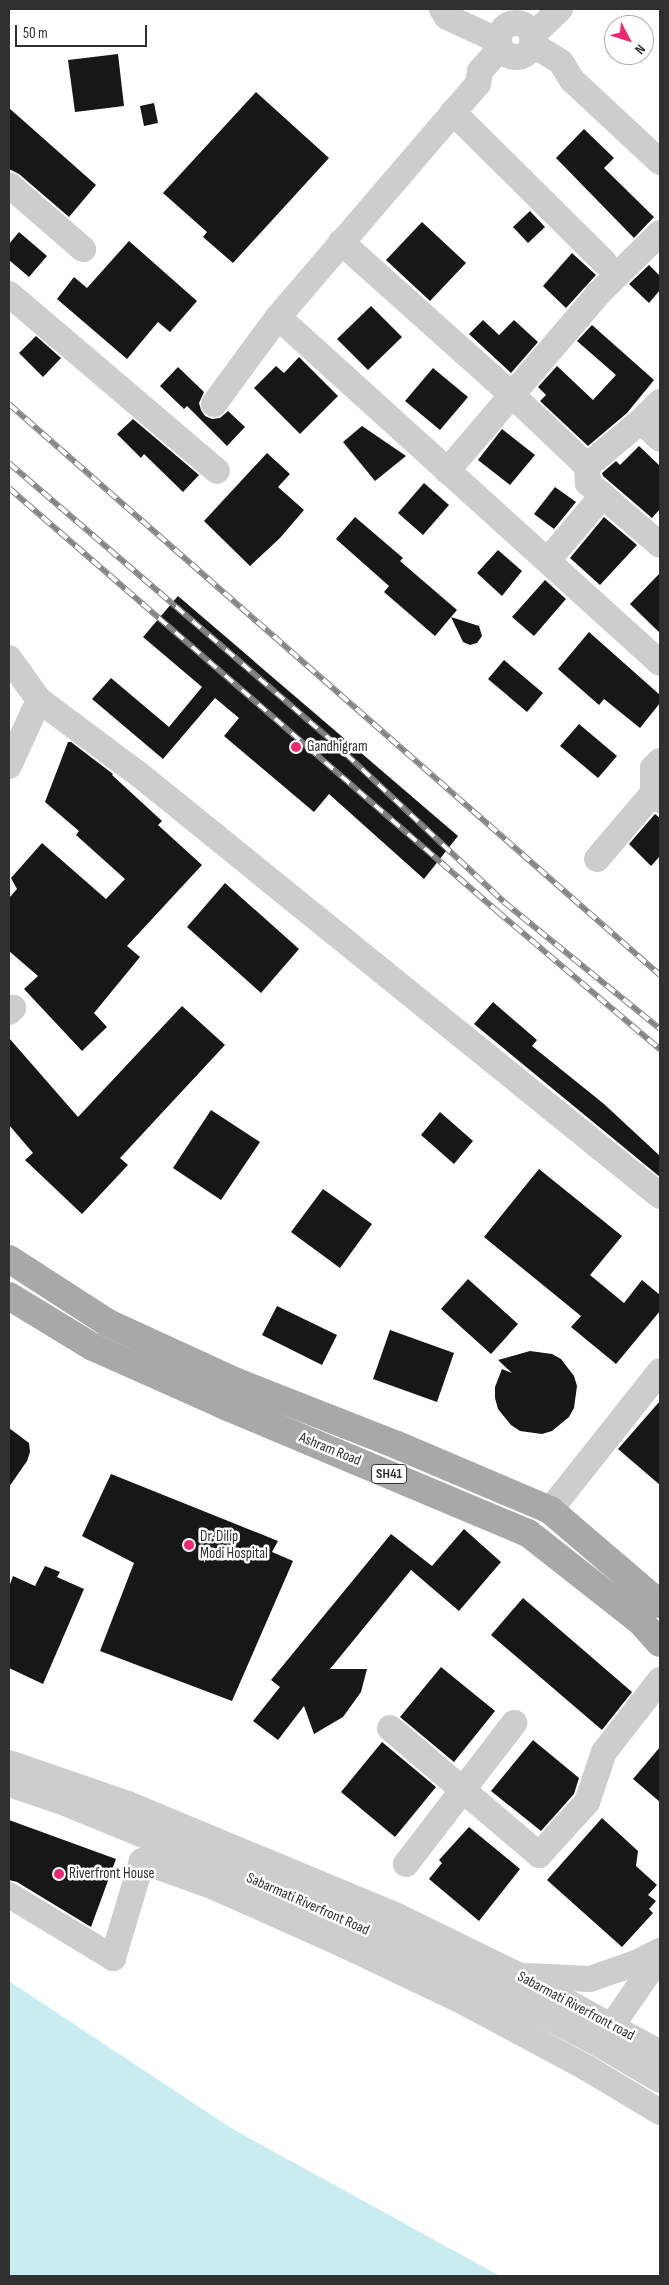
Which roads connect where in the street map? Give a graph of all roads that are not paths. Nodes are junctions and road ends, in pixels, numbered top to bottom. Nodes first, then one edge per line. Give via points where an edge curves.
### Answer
1 (442, 9) edge
2 (473, 9) edge
3 (560, 9) edge
4 (519, 38) edge
5 (453, 112) junction
6 (660, 162) edge
7 (9, 185) edge
8 (660, 233) edge
9 (341, 242) junction
10 (82, 250) dead end
11 (604, 262) dead end
12 (9, 294) edge
13 (278, 317) junction
14 (511, 394) junction
15 (660, 402) edge
16 (214, 404) dead end
17 (641, 421) junction
18 (660, 439) edge
19 (587, 466) junction
20 (217, 471) dead end
21 (447, 471) junction
22 (603, 495) junction
23 (660, 545) edge
24 (548, 560) junction
25 (9, 658) edge
26 (660, 662) edge
27 (39, 700) junction
28 (660, 761) edge
29 (9, 766) edge
30 (657, 797) edge
31 (597, 859) dead end
32 (660, 1196) edge
33 (9, 1259) edge
34 (9, 1296) edge
35 (660, 1371) edge
36 (550, 1510) junction
37 (660, 1604) edge
38 (660, 1643) edge
39 (660, 1680) edge
40 (514, 1723) dead end
41 (390, 1728) dead end
42 (17, 1776) edge
43 (464, 1791) junction
44 (406, 1864) dead end
45 (215, 1875) junction
46 (9, 1895) edge
47 (660, 1951) edge
48 (660, 1956) edge
49 (518, 1975) junction
50 (474, 1980) junction
51 (605, 2035) junction
52 (660, 2053) edge
53 (660, 2080) edge
54 (660, 2112) edge

1 - 4 street via 447,17
2 - 4 street
3 - 4 street
4 - 5 street via 492,80 478,84
4 - 6 street via 561,62 572,80
5 - 9 street
5 - 11 street
7 - 10 street
8 - 14 street via 598,294
9 - 13 street
9 - 14 street
12 - 20 street
13 - 16 street
13 - 21 street
14 - 19 street
14 - 21 street
15 - 17 street
17 - 18 street
17 - 19 street
19 - 22 street via 588,483
21 - 24 street
22 - 23 street
22 - 24 street
24 - 26 street
25 - 27 street
27 - 29 street
27 - 32 street via 204,827
28 - 30 street via 654,768
30 - 31 street
33 - 36 main road, Ashram Road via 108,1323 236,1382
34 - 38 main road, Ashram Road / SH41 via 92,1347 223,1406 528,1533 641,1622
35 - 36 street
36 - 37 main road, Ashram Road
39 - 43 street via 604,1752 587,1802 539,1855
40 - 43 street
41 - 43 street
42 - 45 street, Sabarmati Riverfront Road via 50,1797
42 - 50 street, Sabarmati Riverfront Road via 128,1804 395,1915
43 - 44 street
45 - 46 street via 142,1861 113,1958
45 - 50 street via 342,1944
47 - 49 street via 590,1979
48 - 51 street
49 - 50 street, Sabarmati Riverfront road
49 - 51 street, Sabarmati Riverfront road
50 - 51 street, Sabarmati Riverfront Road
50 - 54 street via 587,2068
51 - 52 street, Sabarmati Riverfront road
51 - 53 street, Sabarmati Riverfront road

